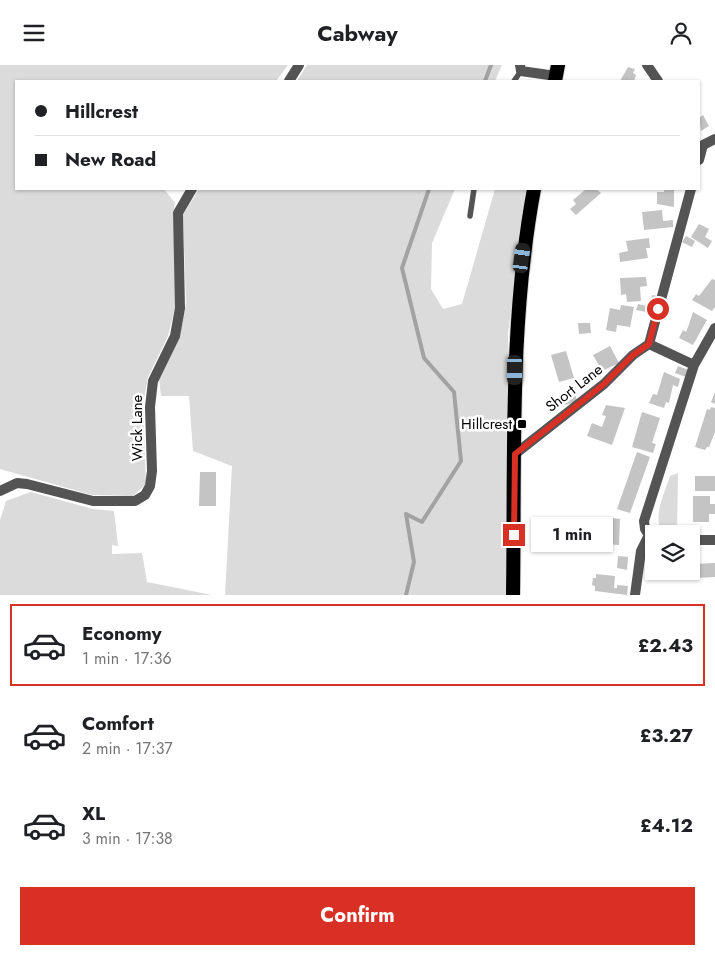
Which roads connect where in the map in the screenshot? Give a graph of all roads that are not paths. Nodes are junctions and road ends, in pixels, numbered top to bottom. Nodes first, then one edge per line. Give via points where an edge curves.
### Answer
1 (299, 65) edge
2 (647, 65) edge
3 (521, 68) edge
4 (556, 74) edge
5 (290, 80) edge
6 (515, 80) edge
7 (657, 80) edge
8 (715, 139) edge
9 (701, 142) edge
10 (191, 190) edge
11 (474, 190) edge
12 (534, 190) edge
13 (691, 190) edge
14 (470, 216) dead end
15 (715, 328) edge
16 (649, 344) junction
17 (694, 365) junction
18 (515, 454) junction
19 (0, 491) edge
20 (645, 529) edge
21 (700, 540) edge
22 (715, 540) edge
23 (645, 545) edge
24 (513, 595) edge
25 (635, 595) edge

1 - 5 street
2 - 7 street
3 - 4 street
3 - 6 lane
8 - 9 street
10 - 19 street, Wick Lane via 178,213 180,308 175,336 153,381 150,407 152,471 145,495 135,501 93,501 17,483
11 - 14 lane
12 - 18 highway via 518,303
13 - 16 street
15 - 17 street
16 - 17 street
16 - 18 street, Short Lane
17 - 20 street via 644,521
18 - 24 highway
21 - 22 street
23 - 25 street via 640,551

